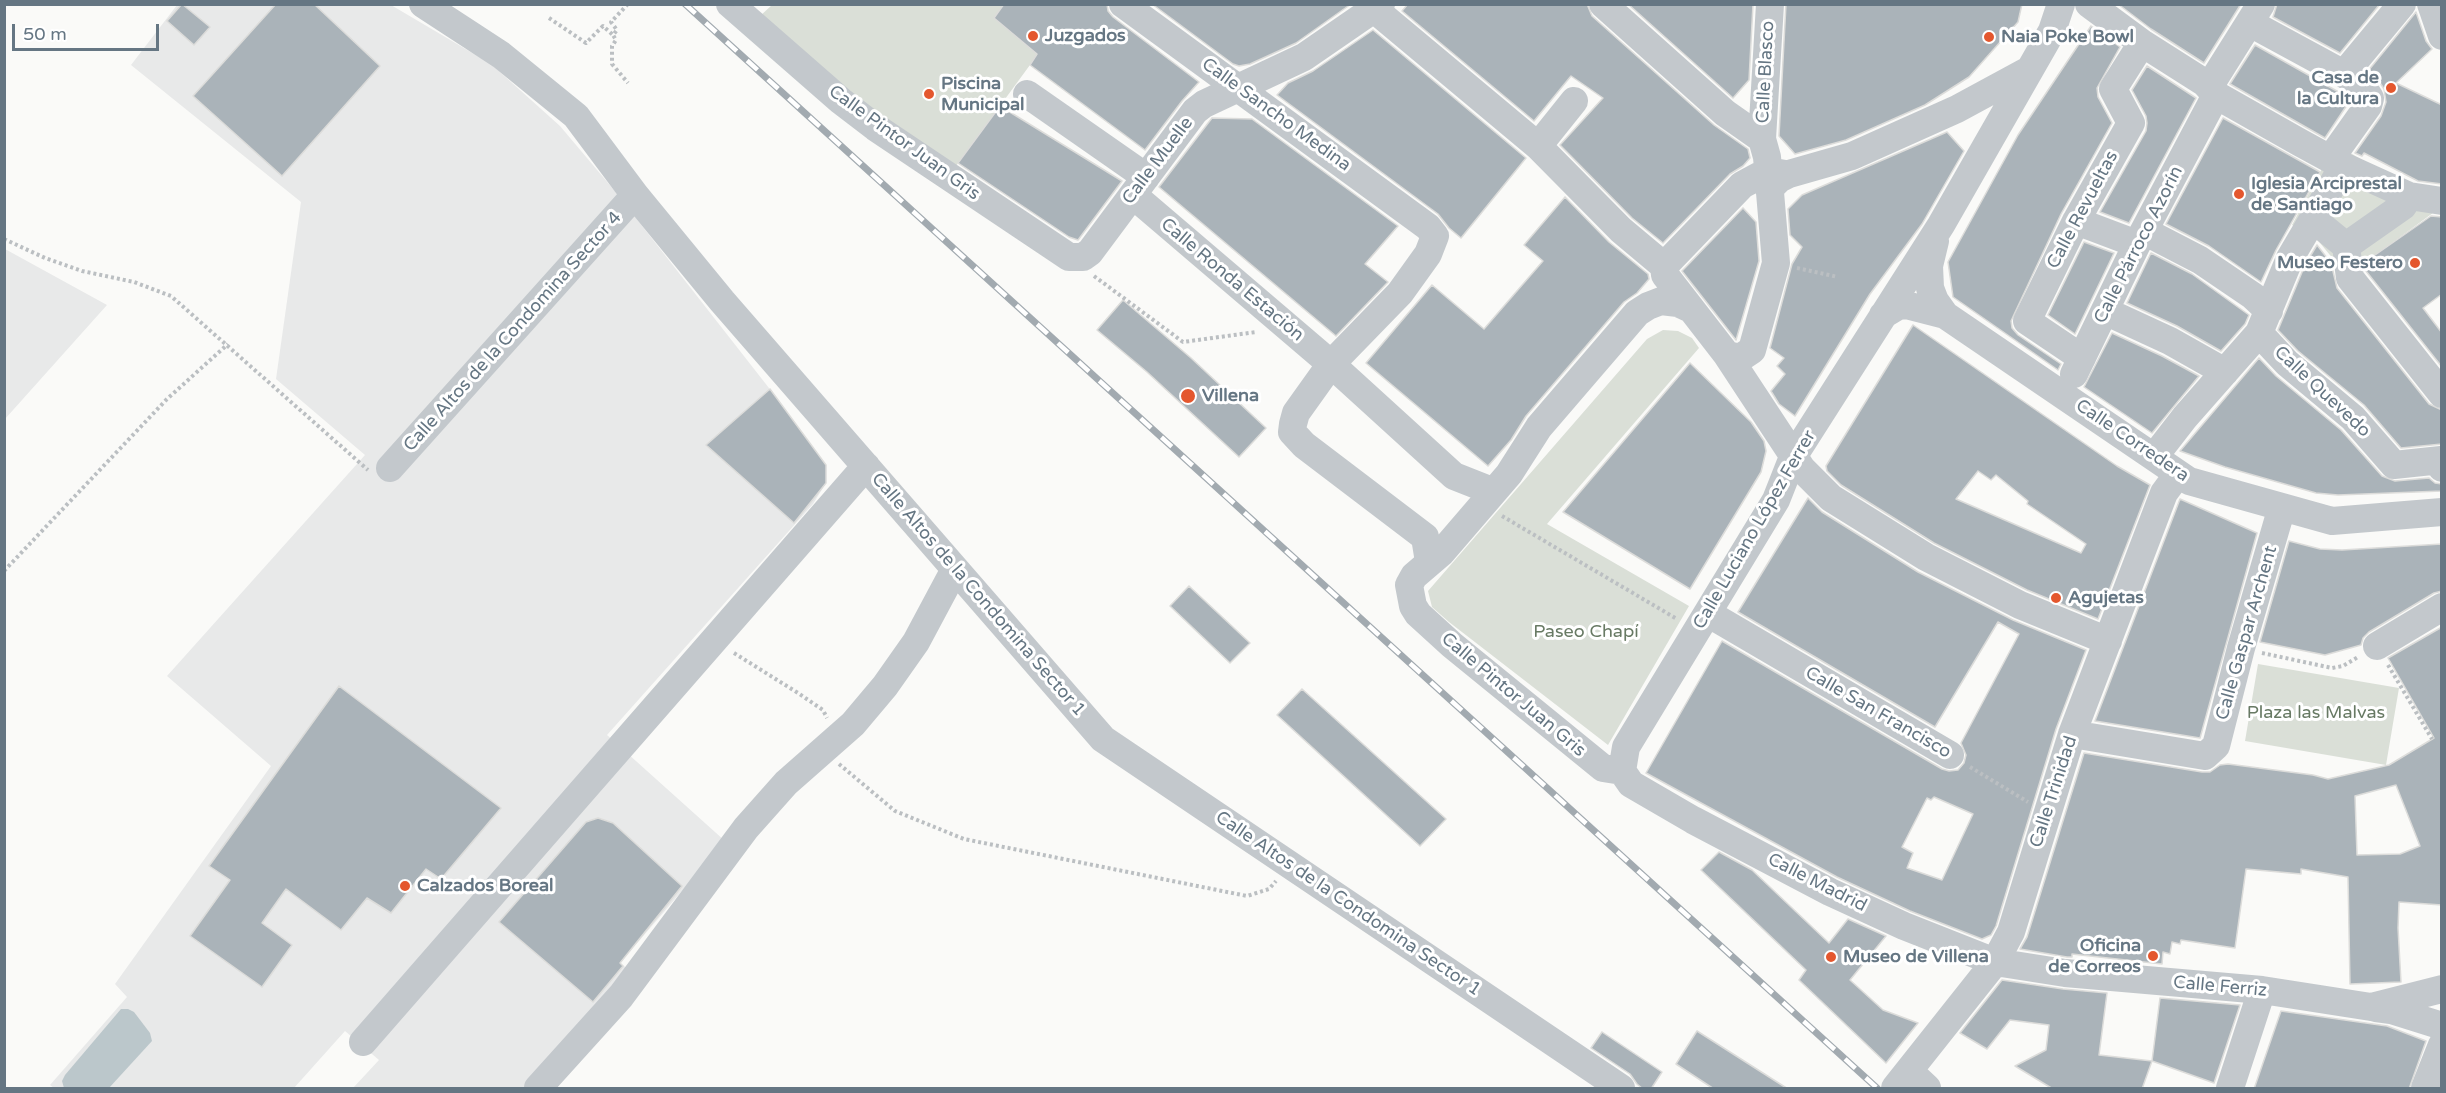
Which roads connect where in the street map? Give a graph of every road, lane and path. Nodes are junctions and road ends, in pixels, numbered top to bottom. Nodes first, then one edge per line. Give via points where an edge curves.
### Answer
1 (423, 4) edge
2 (628, 4) edge
3 (730, 4) edge
4 (1123, 4) edge
5 (1603, 4) edge
6 (1770, 4) edge
7 (2061, 4) edge
8 (2089, 4) edge
9 (2402, 4) edge
10 (2431, 4) edge
11 (1375, 6) edge
12 (2255, 14) edge
13 (549, 18) dead end
14 (613, 35) junction
15 (2442, 36) edge
16 (2142, 43) junction
17 (2029, 70) junction
18 (2344, 74) junction
19 (628, 83) dead end
20 (1240, 89) junction
21 (2212, 91) junction
22 (1027, 94) dead end
23 (1574, 100) dead end
24 (1974, 100) junction
25 (1762, 139) junction
26 (1990, 139) junction
27 (1538, 146) junction
28 (2337, 162) junction
29 (1775, 178) junction
30 (1140, 186) junction
31 (635, 195) junction
32 (2409, 196) junction
33 (2442, 201) edge
34 (2313, 219) junction
35 (2076, 221) junction
36 (1941, 225) junction
37 (2140, 237) junction
38 (4, 239) edge
39 (2346, 246) junction
40 (1088, 261) junction
41 (1776, 263) junction
42 (1664, 266) junction
43 (1838, 277) dead end
44 (1890, 303) junction
45 (1691, 309) junction
46 (2105, 311) junction
47 (1945, 315) junction
48 (2264, 322) junction
49 (1267, 331) dead end
50 (228, 344) junction
51 (1727, 355) junction
52 (2082, 358) junction
53 (1331, 364) junction
54 (2225, 372) junction
55 (2442, 394) edge
56 (2063, 395) junction
57 (1791, 440) junction
58 (2154, 457) junction
59 (866, 466) junction
60 (390, 468) joint
61 (2442, 468) edge
62 (2178, 474) junction
63 (1497, 503) junction
64 (2282, 507) junction
65 (2442, 512) edge
66 (955, 569) junction
67 (1421, 569) junction
68 (4, 571) edge
69 (2442, 607) edge
70 (1696, 612) junction
71 (715, 639) junction
72 (2108, 641) junction
73 (2377, 646) junction
74 (2241, 648) junction
75 (2072, 734) junction
76 (2432, 739) dead end
77 (831, 744) junction
78 (1950, 755) joint
79 (1622, 771) junction
80 (1645, 792) joint
81 (2046, 813) junction
82 (1290, 865) junction
83 (1995, 962) junction
84 (2442, 989) edge
85 (2262, 990) junction
86 (2371, 1007) junction
87 (2442, 1026) edge
88 (363, 1042) dead end
89 (2442, 1045) edge
90 (1910, 1083) edge
91 (538, 1089) edge
92 (1621, 1089) edge
93 (2230, 1089) edge
94 (2425, 1089) edge

1 - 31 street, Calle Altos de la Condomina Sector 1 via 501,55 576,116
2 - 14 path via 610,22 617,30
3 - 40 street, Calle Pintor Juan Gris via 875,128 1069,257
4 - 20 street, Calle Sancho Medina
5 - 25 street via 1725,113
6 - 25 street, Calle Blasco
7 - 17 street via 2052,31
8 - 16 street
9 - 18 street
10 - 15 street
11 - 20 street, Calle Muelle via 1304,57
11 - 27 street
12 - 18 street
12 - 21 street, Calle Párroco Azorín
13 - 14 path via 586,43 603,26
14 - 19 path via 616,40 612,64
16 - 21 street
16 - 35 street, Calle Revueltas via 2114,89 2131,123
17 - 24 street
17 - 26 street
18 - 28 street via 2363,87 2370,98
20 - 30 street, Calle Muelle via 1195,111
20 - 53 street, Calle Sancho Medina via 1435,236 1428,254 1400,293
21 - 28 street
21 - 37 street, Calle Párroco Azorín
22 - 30 street, Calle Ronda Estación
23 - 27 street
24 - 26 street via 1971,119
24 - 29 street via 1852,156
25 - 29 street, Calle Blasco
26 - 36 street
27 - 42 street via 1621,230
28 - 32 street
28 - 34 street
29 - 41 street, Calle Blasco
29 - 42 street via 1736,190
30 - 40 street, Calle Muelle
30 - 53 street, Calle Ronda Estación
31 - 59 street, Calle Altos de la Condomina Sector 1
31 - 60 street, Calle Altos de la Condomina Sector 4
32 - 33 street
32 - 39 street via 2403,206
34 - 39 street
34 - 48 street via 2290,258
35 - 37 street
35 - 52 street, Calle Revueltas via 2027,321
36 - 44 street, Calle Luciano López Ferrer
36 - 47 street via 1928,277 1935,301
37 - 46 street, Calle Párroco Azorín
37 - 48 street via 2200,260 2253,296
38 - 50 path via 82,271 134,282 171,296
39 - 55 street via 2350,278
40 - 49 path via 1183,342
41 - 43 path
41 - 51 street via 1752,350 1740,358
42 - 45 street via 1665,275
44 - 47 street, Calle Corredera
44 - 57 street, Calle Luciano López Ferrer
45 - 51 street
45 - 63 street via 1661,301 1637,314 1528,441
46 - 52 street, Calle Párroco Azorín
46 - 54 street
47 - 56 street, Calle Corredera
48 - 54 street
48 - 61 street, Calle Quevedo via 2287,363 2353,418 2394,465 2440,460
50 - 60 path via 381,481
50 - 68 path via 167,399
51 - 57 street
52 - 56 street, Calle Párroco Azorín
53 - 63 street, Calle Ronda Estación via 1454,476
53 - 67 street via 1296,413 1292,432 1425,537
54 - 58 street
56 - 58 street, Calle Corredera
57 - 70 street, Calle Luciano López Ferrer via 1776,500
57 - 72 street via 1812,481 1831,498 1926,557 2020,605
58 - 62 street, Calle Corredera
59 - 66 street, Calle Altos de la Condomina Sector 1
59 - 71 street
62 - 64 street, Calle Corredera via 2188,481
62 - 72 street, Calle Trinidad via 2164,493
63 - 67 street
63 - 70 path via 1678,619
64 - 65 street, Calle Corredera via 2332,521
64 - 74 street, Calle Gaspar Archent
66 - 77 street via 895,673
66 - 82 street, Calle Altos de la Condomina Sector 1 via 1103,739
67 - 79 street, Calle Pintor Juan Gris via 1409,585 1409,596 1418,614 1586,756 1603,768
69 - 73 street
70 - 78 street, Calle San Francisco
70 - 79 street, Calle Luciano López Ferrer via 1626,747
71 - 77 path via 823,710
71 - 88 street
72 - 75 street, Calle Trinidad
73 - 74 path via 2343,666 2332,668
73 - 76 path
74 - 75 street, Calle Gaspar Archent via 2216,746 2205,756
75 - 81 street, Calle Trinidad
77 - 82 path via 847,773 895,811 964,839 1247,896 1269,888
77 - 91 street via 786,783 746,828 621,996
78 - 81 path, Calle San Francisco
79 - 80 street, Calle Pintor Juan Gris via 1631,784
80 - 83 street, Calle Madrid via 1830,892
81 - 83 street, Calle Trinidad via 2011,932
82 - 92 street, Calle Altos de la Condomina Sector 1
83 - 85 street, Calle Ferriz via 2065,973
83 - 90 street, Calle Trinidad
84 - 86 street, Calle Ferriz
85 - 86 street, Calle Ferriz
85 - 93 street
86 - 87 street
89 - 94 street

